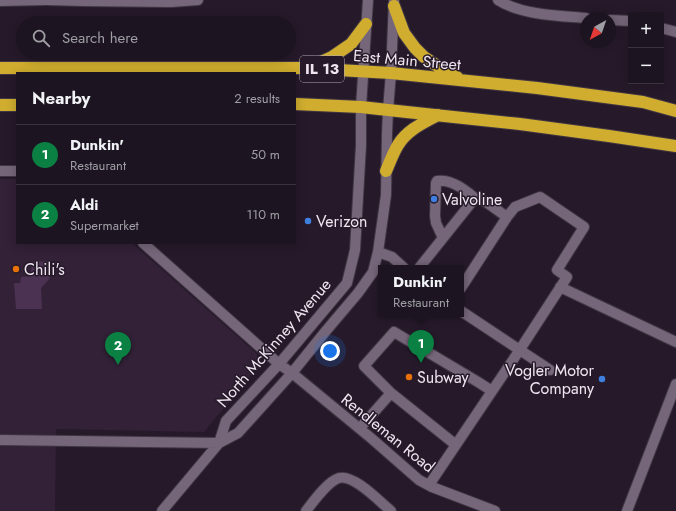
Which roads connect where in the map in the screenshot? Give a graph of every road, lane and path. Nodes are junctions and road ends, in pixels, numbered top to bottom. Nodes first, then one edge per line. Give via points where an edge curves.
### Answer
1 (46, 0) edge
2 (198, 0) edge
3 (368, 0) edge
4 (498, 0) edge
5 (0, 1) edge
6 (394, 3) edge
7 (580, 18) edge
8 (616, 21) edge
9 (628, 22) edge
10 (366, 24) junction
11 (664, 29) edge
12 (676, 32) edge
13 (0, 68) edge
14 (307, 69) junction
15 (363, 71) junction
16 (391, 73) junction
17 (464, 81) junction
18 (296, 104) edge
19 (0, 105) edge
20 (16, 105) edge
21 (361, 107) junction
22 (388, 110) junction
23 (676, 111) edge
24 (438, 115) junction
25 (676, 146) edge
26 (16, 170) edge
27 (0, 171) edge
28 (386, 171) junction
29 (475, 198) junction
30 (507, 217) junction
31 (443, 238) junction
32 (144, 244) edge
33 (378, 252) junction
34 (400, 265) edge
35 (421, 265) edge
36 (464, 283) edge
37 (560, 287) junction
38 (464, 313) edge
39 (676, 342) edge
40 (520, 350) junction
41 (279, 364) junction
42 (550, 370) dead end
43 (292, 373) junction
44 (676, 384) edge
45 (492, 391) junction
46 (391, 393) junction
47 (360, 428) junction
48 (0, 440) edge
49 (219, 443) junction
50 (456, 446) junction
51 (429, 485) junction
52 (162, 511) edge
53 (306, 511) edge
54 (391, 511) edge
55 (495, 511) edge
56 (627, 511) edge

1 - 2 street
1 - 5 street
3 - 10 street, North McKinney Avenue
4 - 7 street via 547,16
6 - 16 street, North McKinney Avenue
6 - 17 highway via 404,33 415,48 424,57
8 - 9 street
10 - 14 highway via 352,44
10 - 15 street, North McKinney Avenue
11 - 12 street
13 - 14 highway, East Main Street / IL 13
14 - 15 highway, East Main Street / IL 13
15 - 16 highway, East Main Street / IL 13
15 - 21 street, North McKinney Avenue
16 - 17 highway, East Main Street / IL 13
16 - 22 street, North McKinney Avenue
17 - 23 highway, East Main Street / IL 13 via 643,102
18 - 21 highway, IL 13
19 - 20 highway
21 - 22 highway, IL 13
21 - 41 street, North McKinney Avenue via 355,250 347,282
22 - 24 highway, IL 13
22 - 28 street, North McKinney Avenue
24 - 25 highway, IL 13
24 - 28 highway via 408,133 399,144
26 - 27 street
28 - 33 street, North McKinney Avenue via 386,195
29 - 30 street via 486,202
29 - 31 street
29 - 31 street via 455,184 437,181 435,216
30 - 36 street
30 - 37 street via 515,207 540,197 584,228 557,270 567,277
31 - 35 street
32 - 41 street, Rendleman Road
33 - 34 street
33 - 43 street, North McKinney Avenue via 373,272
37 - 39 street
37 - 40 street
38 - 40 street
40 - 42 street
40 - 45 street
41 - 43 street, Rendleman Road
41 - 49 street, North McKinney Avenue via 226,421
43 - 47 street, Rendleman Road
43 - 49 street, North McKinney Avenue via 238,433
44 - 56 street
45 - 46 street via 394,332 364,366
45 - 50 street
46 - 47 street
46 - 50 street
47 - 51 street, Rendleman Road via 419,480
48 - 49 street
49 - 52 street, North McKinney Avenue
50 - 51 street
51 - 55 street, Rendleman Road
53 - 54 street via 332,482 347,478 364,487

